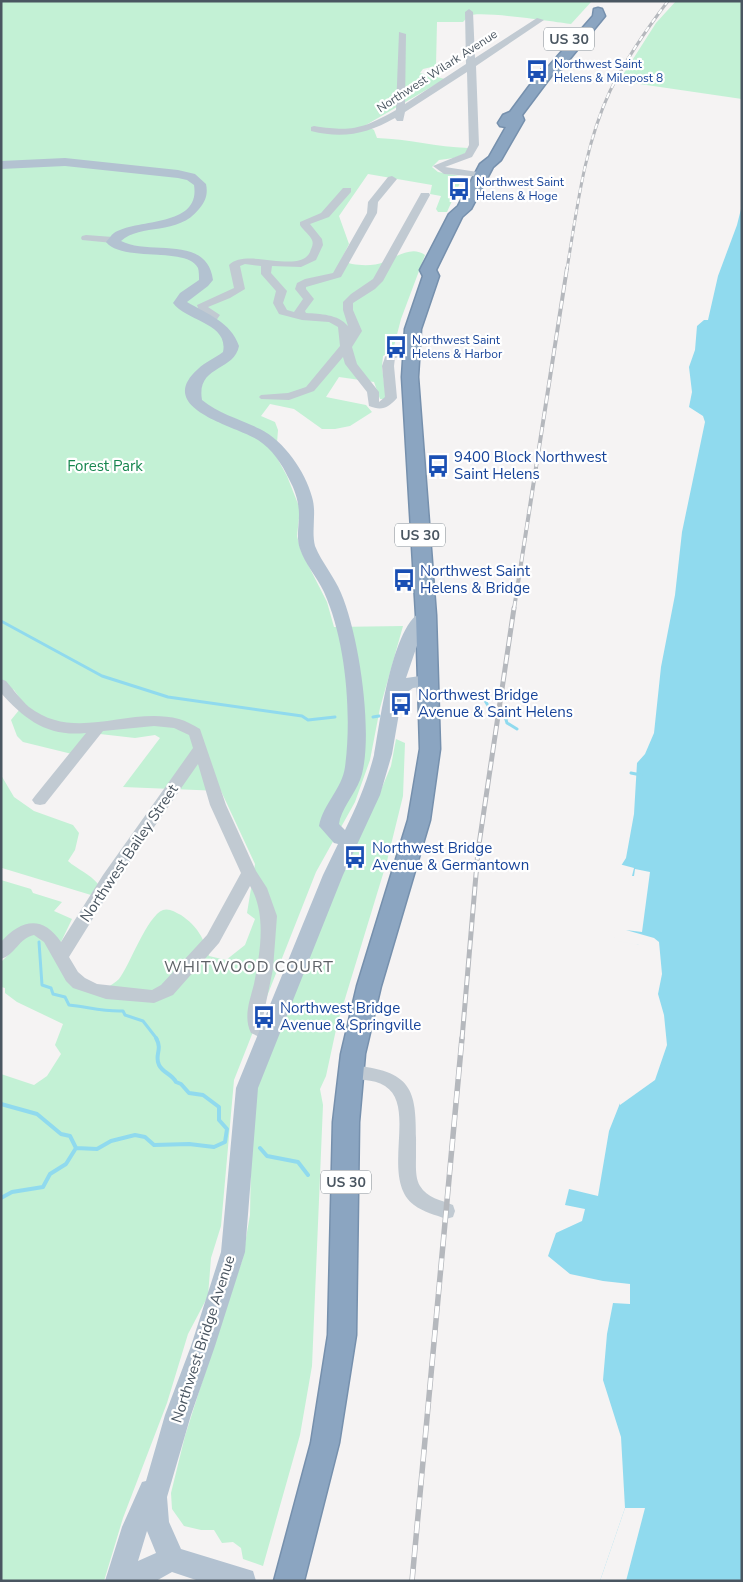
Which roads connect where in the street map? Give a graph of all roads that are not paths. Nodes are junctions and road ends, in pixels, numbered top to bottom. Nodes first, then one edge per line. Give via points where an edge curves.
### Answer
1 (607, 1) edge
2 (469, 12) dead end
3 (540, 20) dead end
4 (402, 34) dead end
5 (472, 63) junction
6 (400, 116) junction
7 (314, 129) dead end
8 (1, 166) edge
9 (484, 170) junction
10 (392, 179) dead end
11 (347, 190) dead end
12 (424, 195) dead end
13 (86, 238) dead end
14 (113, 240) junction
15 (267, 262) junction
16 (302, 317) junction
17 (211, 320) junction
18 (346, 347) junction
19 (411, 352) junction
20 (265, 396) dead end
21 (426, 615) junction
22 (428, 681) junction
23 (3, 690) edge
24 (395, 692) junction
25 (98, 728) junction
26 (200, 748) junction
27 (40, 800) dead end
28 (350, 840) junction
29 (249, 873) junction
30 (1, 953) edge
31 (60, 957) junction
32 (268, 1034) junction
33 (350, 1072) junction
34 (245, 1103) joint
35 (238, 1201) joint
36 (446, 1211) dead end
37 (159, 1474) junction
38 (155, 1561) edge
39 (118, 1581) edge
40 (243, 1581) edge
41 (289, 1581) edge

1 - 9 highway, US 30 via 598,12 599,16 554,69 547,72 515,115 517,120 494,160
2 - 5 street
3 - 5 street, Northwest Wilark Avenue
4 - 6 street
5 - 6 street, Northwest Wilark Avenue
5 - 9 street via 472,151 464,158 438,166 444,170
6 - 7 street, Northwest Wilark Avenue via 359,131 339,133
8 - 14 main road via 65,162 178,174 192,177 200,184 198,202 187,215 165,224 124,233
9 - 19 highway, US 30 via 464,209 467,215 439,272 431,276 413,328
10 - 16 street via 373,202 372,213 336,275 301,285 300,289 310,299 299,311
11 - 15 street via 325,215 305,222 318,245 308,262
12 - 18 street via 378,281 348,302 356,330
13 - 14 street
14 - 17 main road via 122,247 174,253 199,262 207,270 206,280 197,290 183,297 180,303
15 - 16 street via 266,274 282,291 278,303 280,309
15 - 17 street via 244,261 234,266 240,289 203,304 203,309 213,313
16 - 18 street via 338,320 343,326
17 - 28 main road via 230,340 231,351 197,378 195,402 209,414 265,438 291,468 307,511 306,545 335,598 346,637 353,676 354,774 329,826 341,838
18 - 19 street via 351,364 373,392 373,404 379,406 391,398 389,357
18 - 20 street via 310,389 289,396
19 - 21 highway, US 30
21 - 22 highway, US 30
21 - 24 main road, Northwest Bridge Avenue via 413,633 399,668
22 - 24 main road via 409,683
22 - 33 highway, US 30 via 430,749 419,820 369,986
23 - 25 street via 24,710 55,727
24 - 28 main road, Northwest Bridge Avenue via 378,778
25 - 26 street via 154,721 177,723 194,732
25 - 27 street
26 - 29 street via 218,805
26 - 31 street, Northwest Bailey Street
28 - 32 main road, Northwest Bridge Avenue
29 - 31 street via 214,939 160,995 100,991 78,982 66,970
29 - 32 street via 259,888 269,916 265,969 255,1017 257,1028
30 - 31 street via 22,932 36,929 50,935
32 - 34 main road, Northwest Bridge Avenue via 249,1083
33 - 36 street via 382,1076 400,1088 406,1103 409,1183 420,1199
33 - 41 highway, US 30 via 340,1353 325,1443
34 - 35 main road, Northwest Bridge Avenue
35 - 37 main road, Northwest Bridge Avenue via 230,1263
37 - 38 main road, Northwest Bridge Avenue via 154,1497
37 - 39 main road, Northwest Bridge Avenue via 135,1527
38 - 40 main road

